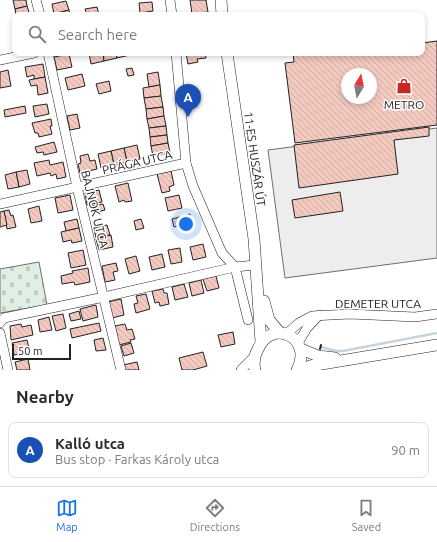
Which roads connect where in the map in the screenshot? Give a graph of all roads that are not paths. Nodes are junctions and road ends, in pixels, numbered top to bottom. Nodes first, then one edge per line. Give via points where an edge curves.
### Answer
1 (36, 0) edge
2 (170, 0) edge
3 (221, 0) edge
4 (39, 12) edge
5 (172, 12) edge
6 (222, 12) edge
7 (19, 56) edge
8 (49, 56) edge
9 (176, 56) edge
10 (227, 56) edge
11 (0, 60) edge
12 (186, 163) junction
13 (77, 187) junction
14 (0, 204) edge
15 (235, 267) junction
16 (255, 267) junction
17 (104, 297) junction
18 (437, 314) edge
19 (319, 316) junction
20 (248, 320) dead end
21 (0, 322) edge
22 (0, 333) edge
23 (283, 333) junction
24 (437, 341) edge
25 (261, 342) junction
26 (437, 345) edge
27 (299, 346) junction
28 (424, 346) junction
29 (254, 357) junction
30 (358, 359) junction
31 (8, 370) edge
32 (122, 370) edge
33 (241, 370) edge
34 (255, 370) edge
35 (297, 370) edge
36 (300, 370) edge

1 - 4 street
2 - 5 street
3 - 6 main road
7 - 11 street
8 - 13 street, BAJNOK UTCA
9 - 12 street
10 - 16 main road, 11-ES HUSZÁR ÚT via 254,239
12 - 13 street, PRÁGA UTCA
12 - 15 street via 193,186 222,253
13 - 14 street, PRÁGA UTCA
13 - 17 street, BAJNOK UTCA
15 - 16 street
15 - 17 street
15 - 20 street
16 - 23 main road via 267,315 274,327
16 - 25 main road
17 - 21 street via 4,318
17 - 32 street, BAJNOK UTCA
18 - 19 street, DEMETER UTCA via 416,317 350,314
19 - 23 street, DEMETER UTCA via 312,316
19 - 27 street, DEMETER UTCA via 307,328
22 - 31 street
23 - 25 main road via 270,335
23 - 27 main road via 293,337
24 - 28 main road
25 - 29 main road
26 - 28 main road
27 - 30 main road via 318,356
27 - 35 main road via 301,360
28 - 30 main road
29 - 33 street
29 - 34 main road
30 - 36 main road via 310,366

